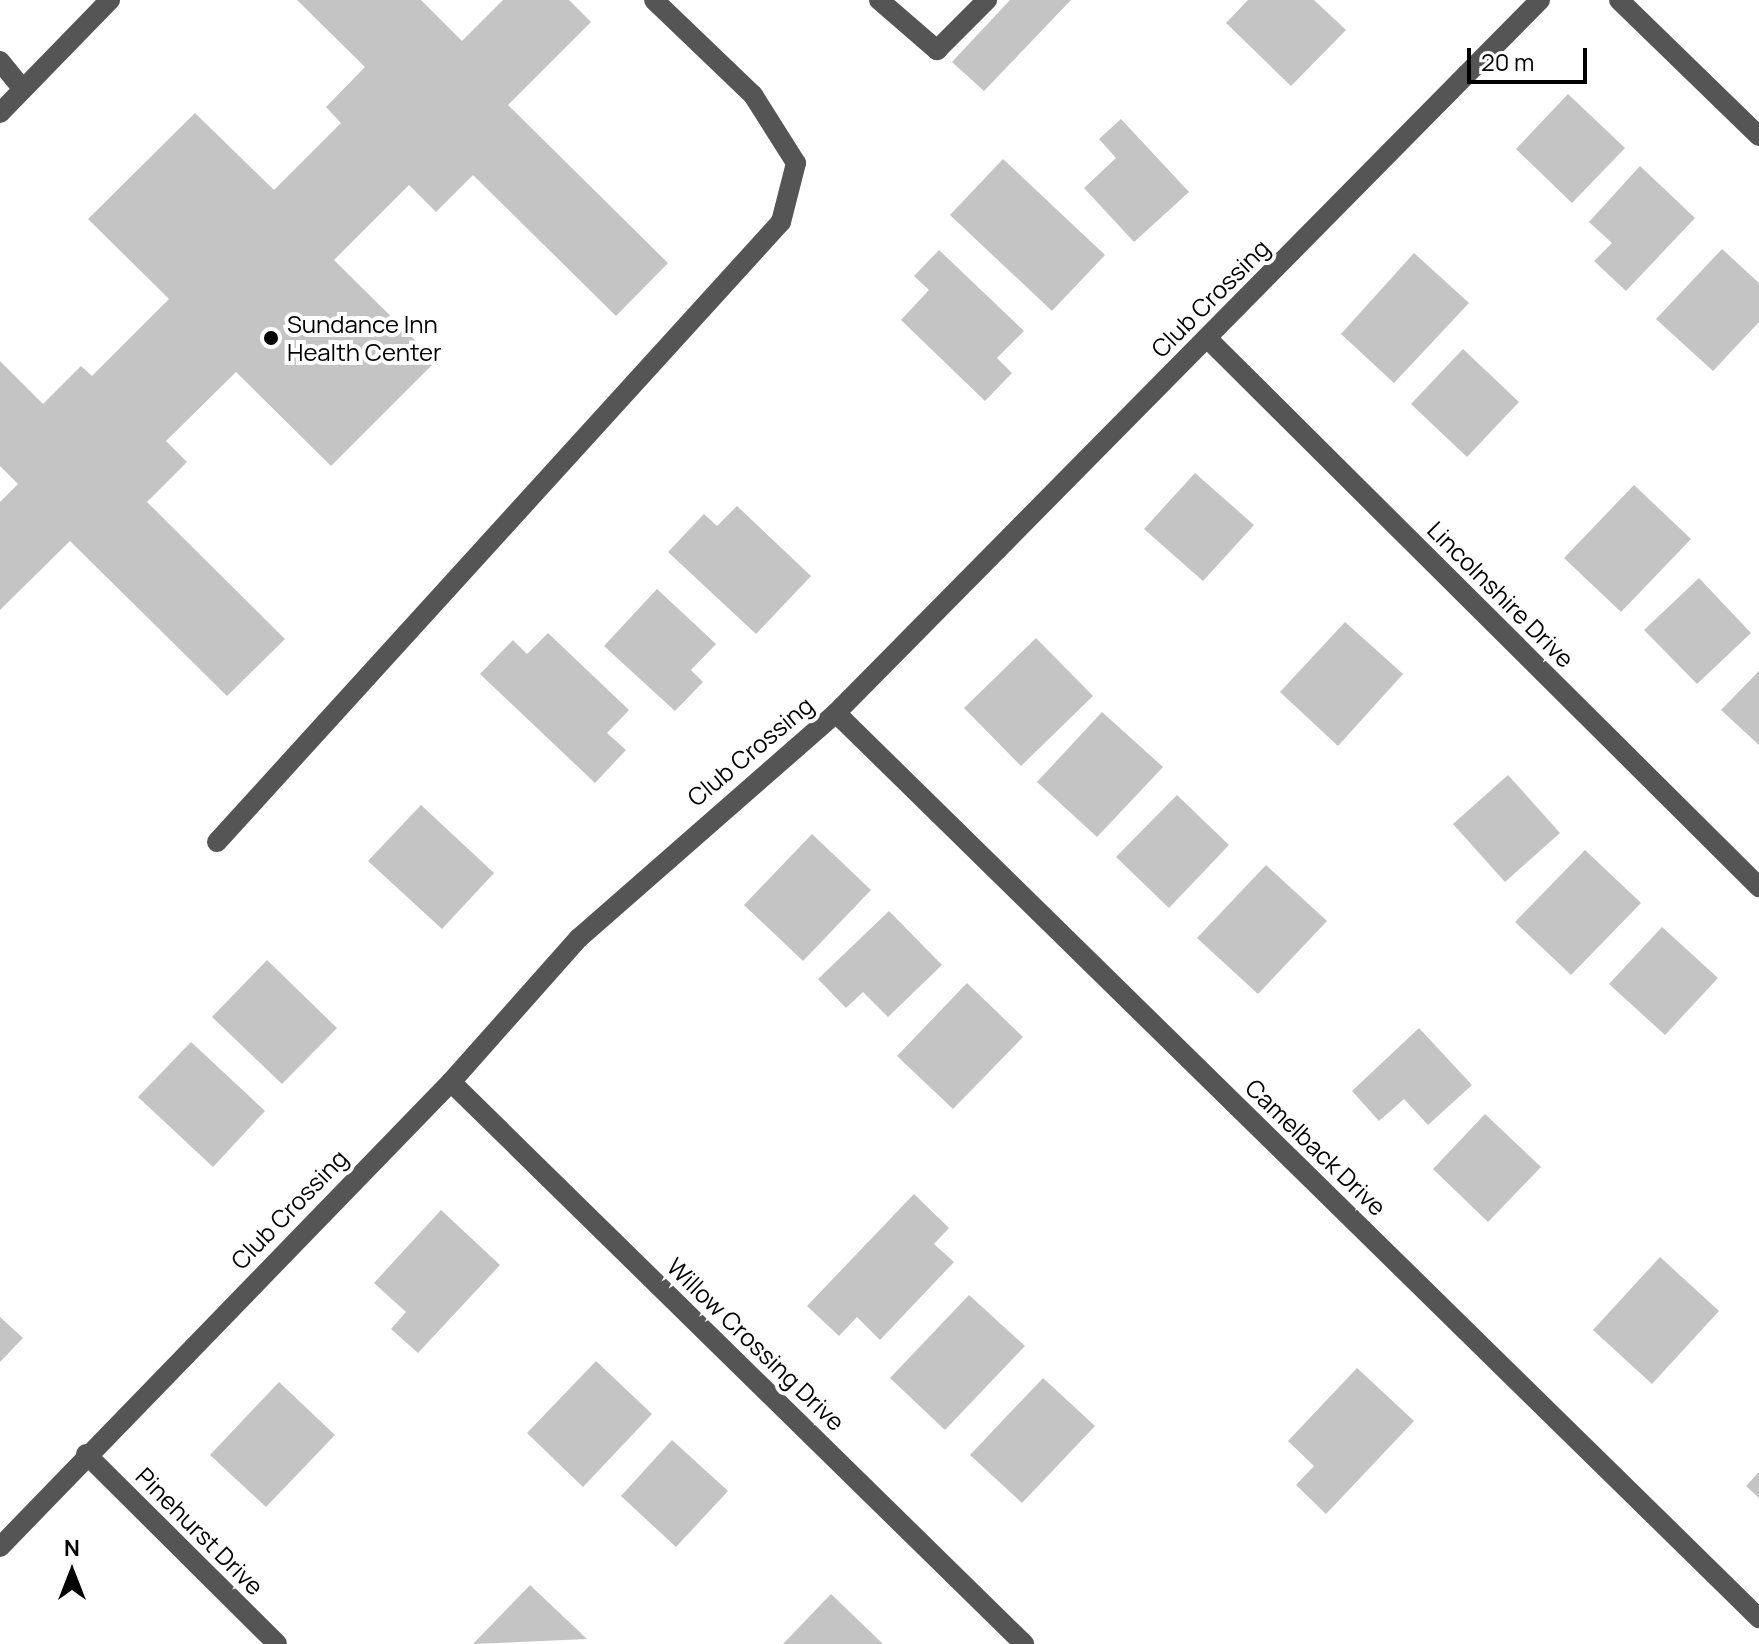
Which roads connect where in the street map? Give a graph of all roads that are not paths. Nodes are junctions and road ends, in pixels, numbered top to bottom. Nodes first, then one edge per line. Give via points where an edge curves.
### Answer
1 (110, 0) edge
2 (654, 0) edge
3 (879, 0) edge
4 (987, 0) edge
5 (1540, 0) edge
6 (1619, 0) edge
7 (0, 61) edge
8 (23, 89) junction
9 (0, 113) edge
10 (1759, 136) edge
11 (1207, 338) junction
12 (836, 713) junction
13 (217, 842) dead end
14 (1759, 887) edge
15 (451, 1082) junction
16 (86, 1454) junction
17 (0, 1547) edge
18 (1759, 1618) edge
19 (277, 1644) edge
20 (1024, 1644) edge

1 - 8 street
2 - 13 street via 753,95 796,163 781,222
3 - 4 street via 937,50
5 - 11 street, Club Crossing
6 - 10 street
7 - 8 street
8 - 9 street
11 - 12 street, Club Crossing
11 - 14 street, Lincolnshire Drive
12 - 15 street, Club Crossing via 579,938
12 - 18 street, Camelback Drive
15 - 16 street, Club Crossing
15 - 20 street, Willow Crossing Drive
16 - 17 street, Club Crossing
16 - 19 street, Pinehurst Drive

